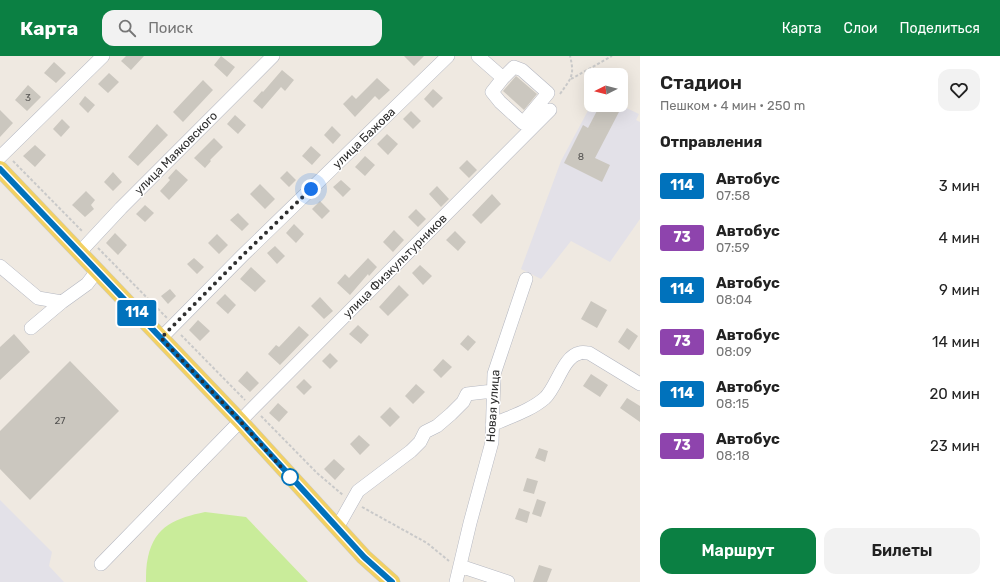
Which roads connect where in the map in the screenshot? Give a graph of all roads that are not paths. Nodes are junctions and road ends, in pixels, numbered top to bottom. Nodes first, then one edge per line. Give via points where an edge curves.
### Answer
1 (103, 56) edge
2 (273, 56) edge
3 (448, 56) edge
4 (478, 56) edge
5 (503, 78) dead end
6 (550, 110) road end
7 (2, 154) edge
8 (0, 169) edge
9 (80, 252) junction
10 (0, 266) edge
11 (97, 271) junction
12 (526, 279) dead end
13 (62, 302) junction
14 (31, 328) dead end
15 (161, 338) junction
16 (640, 384) edge
17 (493, 391) junction
18 (240, 421) junction
19 (492, 425) junction
20 (337, 528) junction
21 (100, 564) dead end
22 (460, 567) junction
23 (392, 582) edge
24 (456, 582) edge
25 (508, 582) edge

1 - 7 street
2 - 9 street, улица Маяковского
3 - 15 street, улица Бажова
4 - 5 street
6 - 18 street, улица Физкультурников
8 - 9 main road
9 - 11 main road
10 - 13 street via 38,298
11 - 13 street via 87,284
11 - 15 main road
12 - 17 street, Новая улица via 498,360
13 - 14 street
15 - 18 main road
16 - 19 street via 589,353 579,352 564,366 545,398
17 - 19 street, Новая улица
17 - 20 street via 467,394 451,414 425,432 411,451 358,491
18 - 20 main road
18 - 21 street, улица Физкультурников
19 - 22 street, Новая улица via 492,442
20 - 23 main road
22 - 24 street, Новая улица
22 - 25 street

